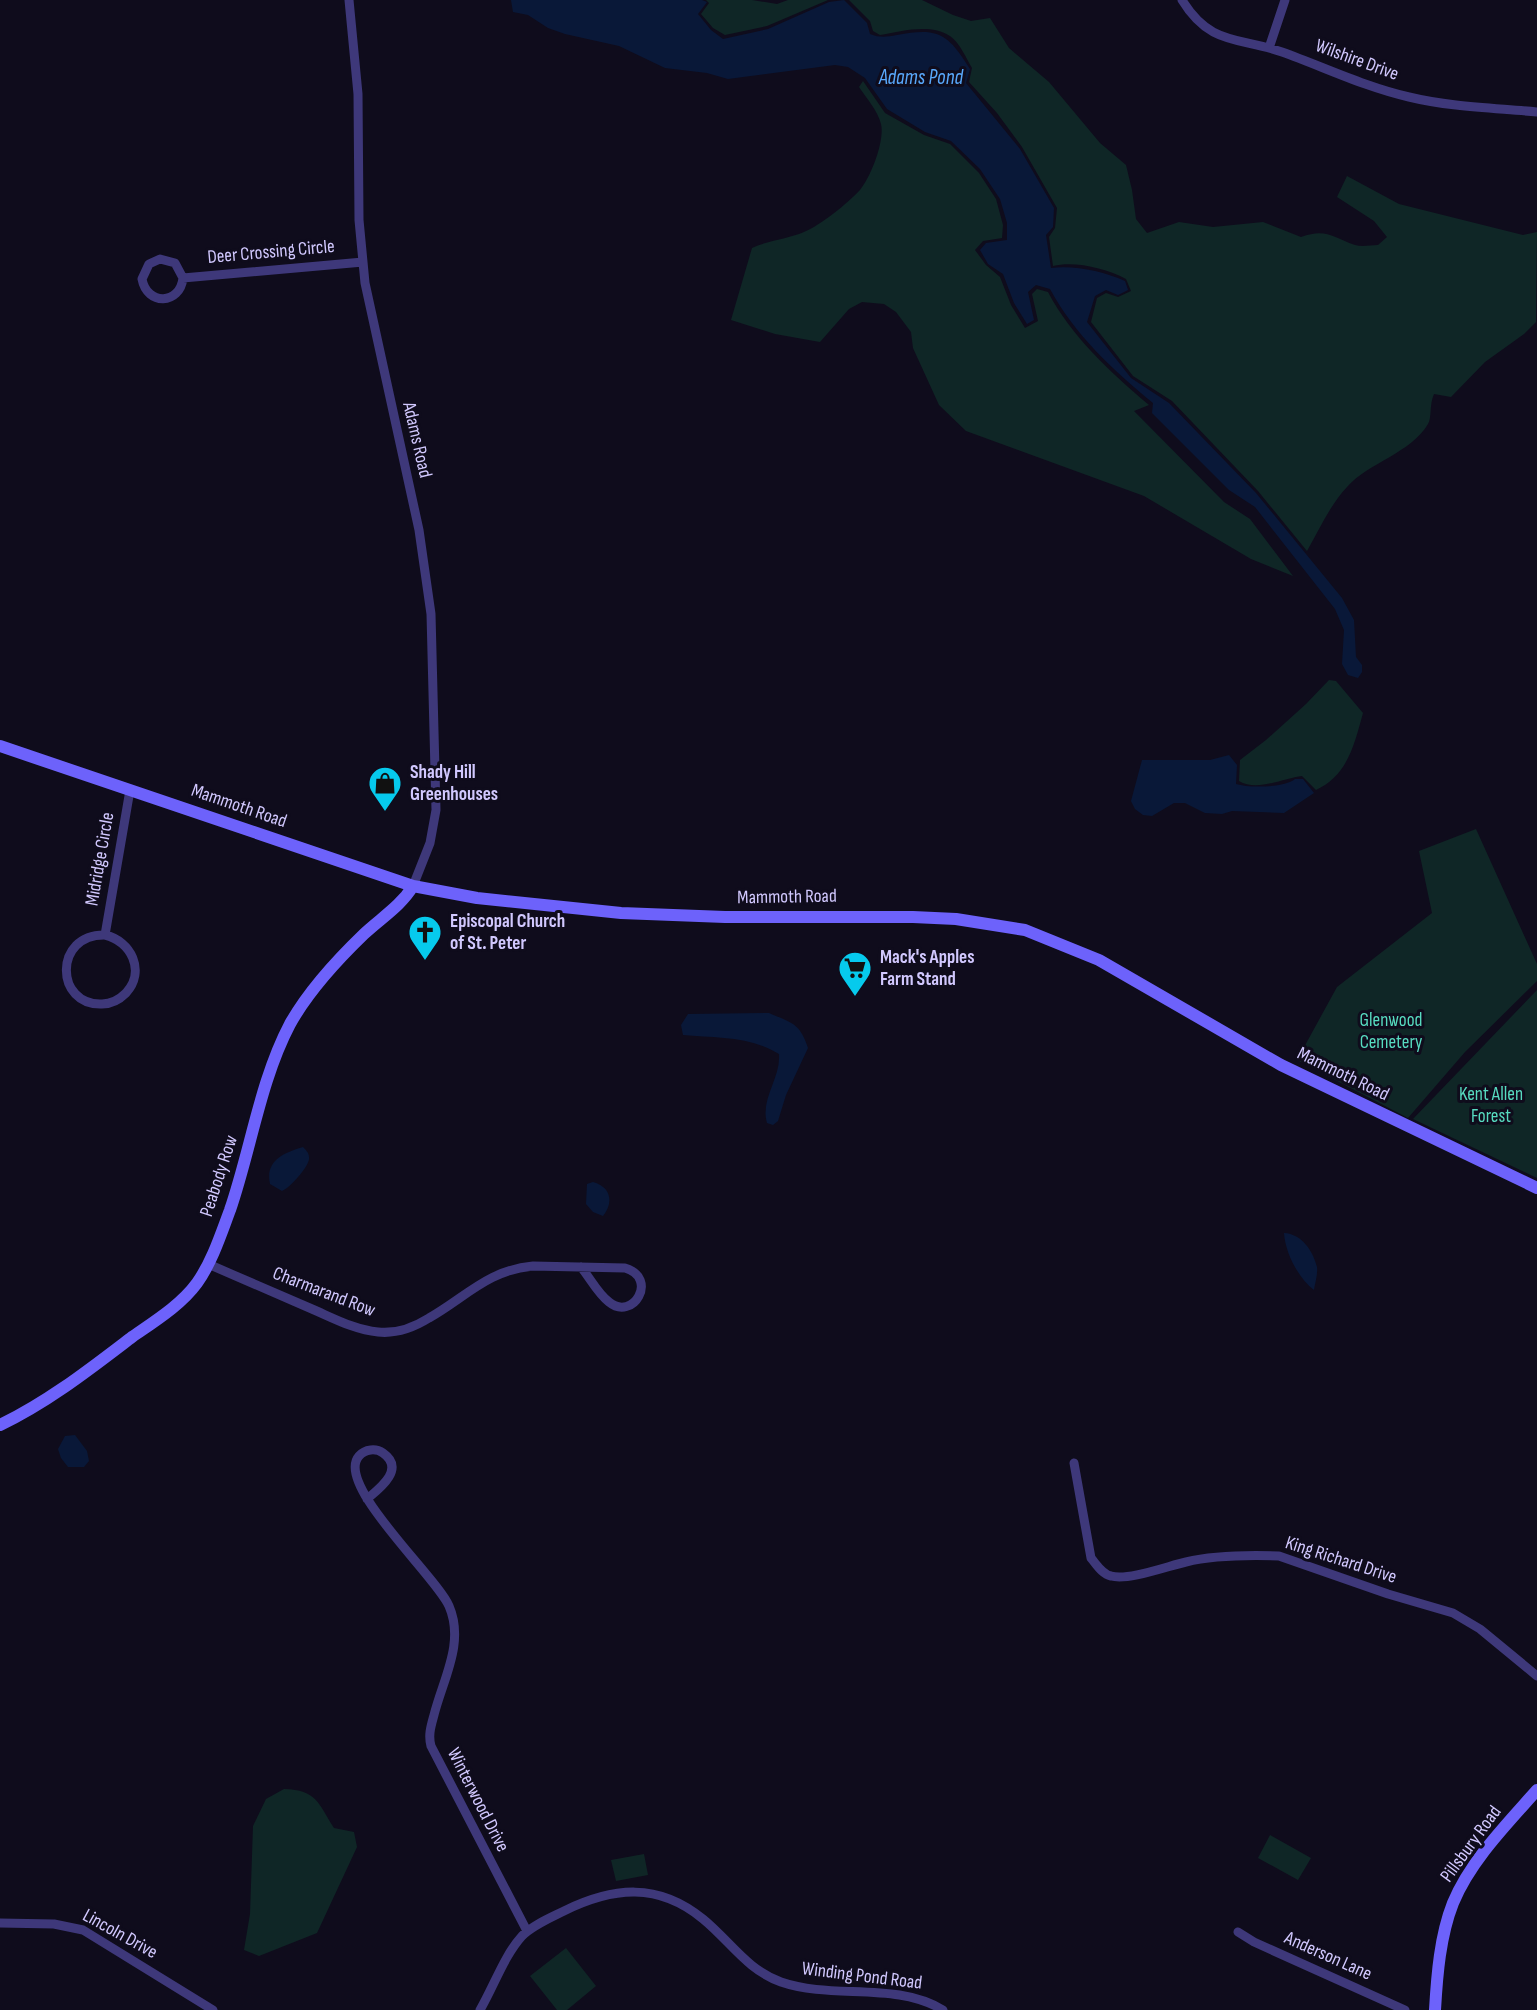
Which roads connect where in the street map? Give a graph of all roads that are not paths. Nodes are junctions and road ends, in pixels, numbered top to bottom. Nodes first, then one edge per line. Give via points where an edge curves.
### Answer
1 (349, 0) edge
2 (1182, 0) edge
3 (1285, 0) edge
4 (1269, 48) junction
5 (1537, 111) edge
6 (363, 262) junction
7 (183, 278) junction
8 (0, 746) edge
9 (130, 790) junction
10 (413, 886) junction
11 (105, 935) junction
12 (1537, 1188) edge
13 (208, 1264) junction
14 (582, 1267) junction
15 (0, 1425) edge
16 (1074, 1463) dead end
17 (367, 1500) junction
18 (1537, 1676) edge
19 (1537, 1790) edge
20 (0, 1923) edge
21 (527, 1931) junction
22 (1238, 1932) dead end
23 (213, 2010) edge
24 (480, 2010) edge
25 (943, 2010) edge
26 (1405, 2010) edge
27 (1435, 2010) edge

1 - 6 street, Adams Road via 358,94
2 - 4 street, Wilshire Drive via 1210,32
3 - 4 street
4 - 5 street, Wilshire Drive via 1411,98
6 - 7 street, Deer Crossing Circle
6 - 10 street, Adams Road via 372,324 419,530 430,614 436,810
7 - 7 street, Deer Crossing Circle via 175,263 160,259 149,264 142,279 146,292 163,300 179,291
8 - 9 main road, Mammoth Road
9 - 10 main road, Mammoth Road
9 - 11 street, Midridge Circle
10 - 12 main road, Mammoth Road via 454,895 621,913 920,917 1025,930 1099,960 1281,1065
10 - 13 main road, Peabody Row via 336,963 291,1023
11 - 11 street, Midridge Circle via 79,943 66,967 74,992 92,1003 118,999 134,979 134,959 128,947
13 - 14 street, Charmarand Row via 348,1324 379,1332 419,1324 487,1278 510,1269
13 - 15 main road, Peabody Row via 197,1283 167,1312 65,1388
14 - 14 street, Charmarand Row via 631,1269 642,1284 639,1297 629,1306 610,1303
16 - 18 street, King Richard Drive via 1091,1558 1112,1577 1187,1561 1279,1556 1453,1612
17 - 17 street, Winterwood Drive via 354,1464 362,1453 374,1450 386,1455 391,1474
17 - 21 street, Winterwood Drive via 449,1606 454,1649 430,1731 431,1746
19 - 27 main road, Pillsbury Road via 1480,1859 1454,1902 1447,1921
20 - 23 street, Lincoln Drive via 54,1924 83,1930
21 - 24 street, Winding Pond Road
21 - 25 street, Winding Pond Road via 599,1896 629,1891 655,1894 685,1906 755,1969 773,1979 807,1988 901,1996
22 - 26 street, Anderson Lane

